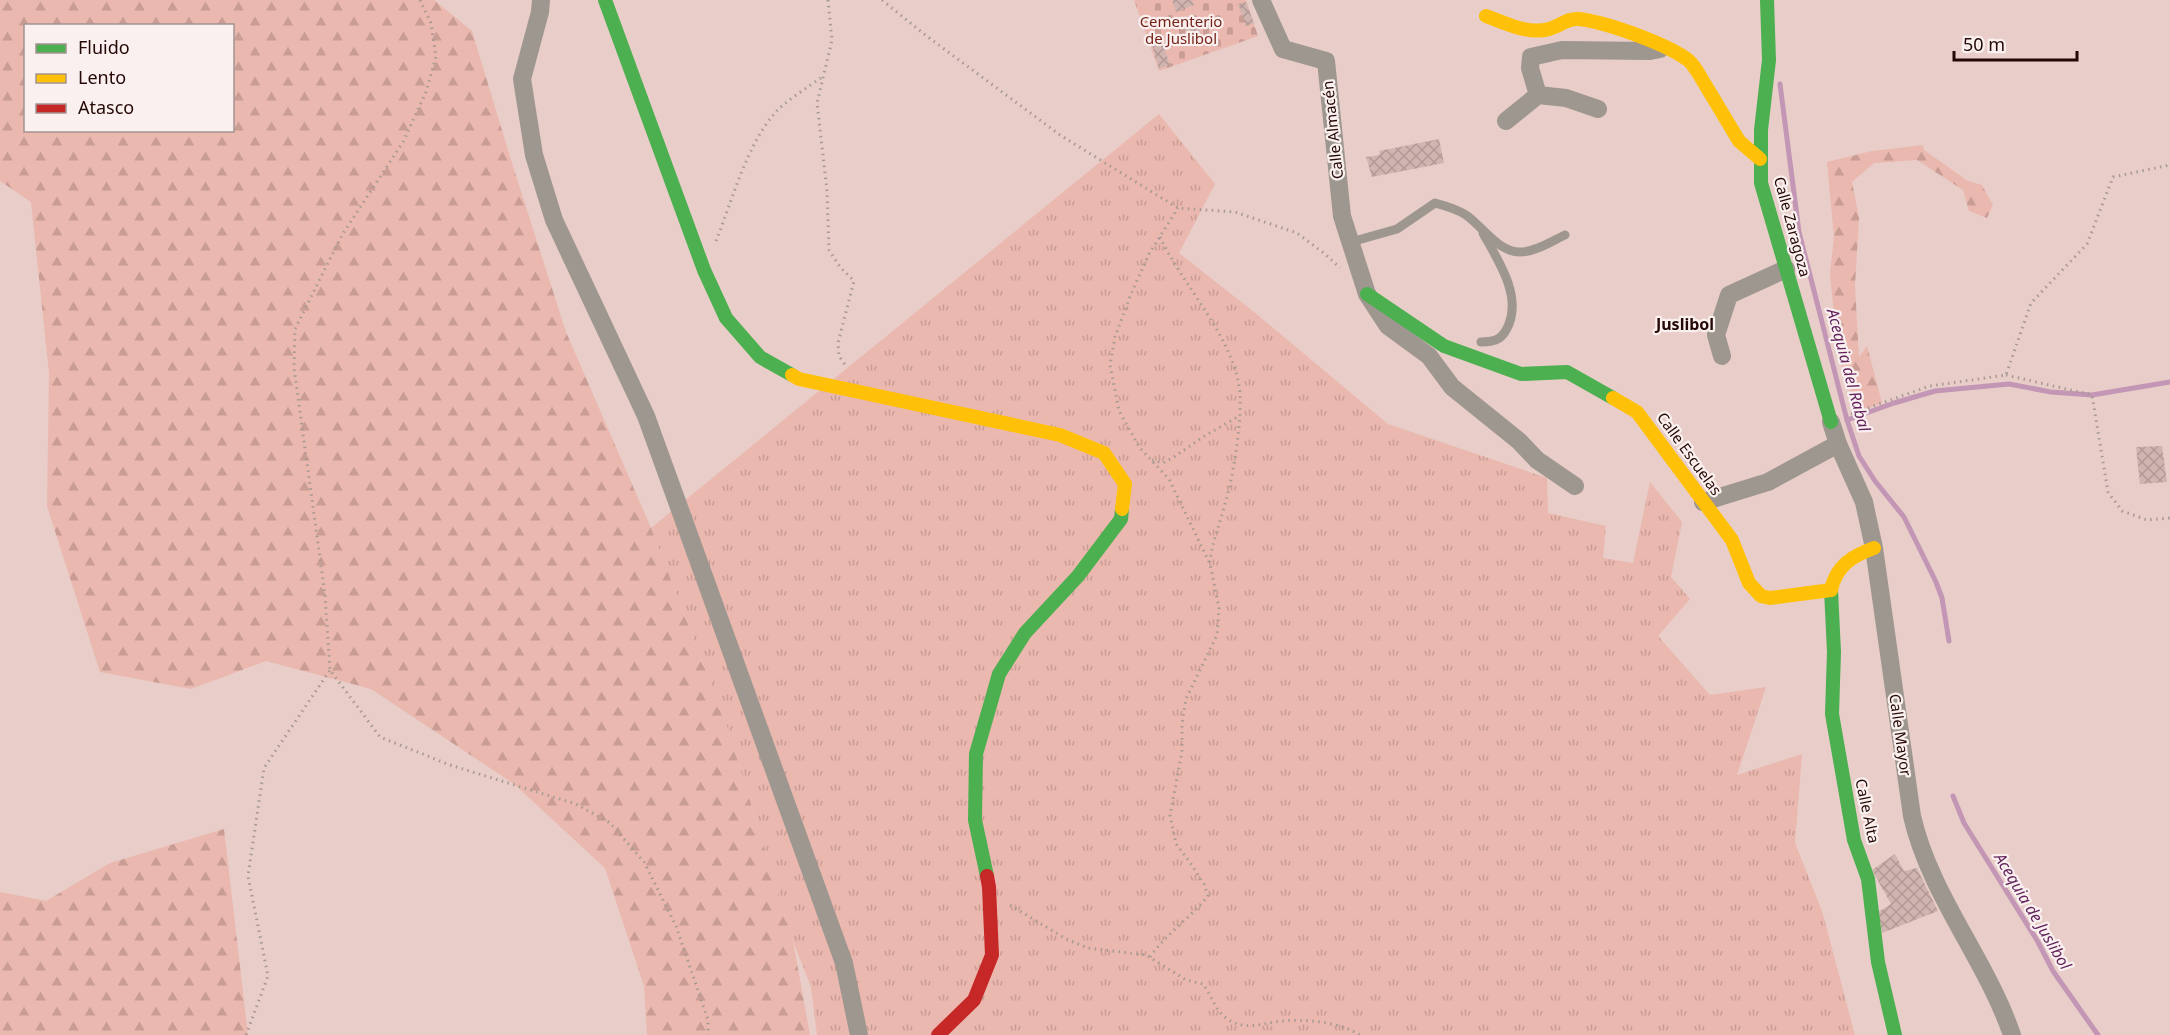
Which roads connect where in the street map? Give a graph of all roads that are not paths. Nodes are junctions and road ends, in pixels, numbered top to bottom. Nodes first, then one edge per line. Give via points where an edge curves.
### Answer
1 (541, 0) edge
2 (605, 0) edge
3 (1261, 0) edge
4 (1767, 0) edge
5 (1486, 16) dead end
6 (1665, 48) junction
7 (1538, 95) junction
8 (1598, 109) dead end
9 (1506, 122) dead end
10 (1760, 159) junction
11 (1481, 228) junction
12 (1565, 235) dead end
13 (1351, 242) junction
14 (1786, 269) junction
15 (1368, 294) junction
16 (1481, 342) dead end
17 (1722, 356) dead end
18 (1831, 422) joint
19 (1838, 444) junction
20 (1575, 486) dead end
21 (1703, 502) junction
22 (1874, 548) junction
23 (1831, 590) junction
24 (859, 1035) edge
25 (938, 1035) edge
26 (1895, 1035) edge
27 (2012, 1035) edge

1 - 24 street via 522,79 534,155 554,220 646,416 844,963
2 - 25 street via 704,270 726,318 760,357 799,379 1060,435 1104,453 1125,484 1121,519 1078,576 1026,633 999,674 976,754 975,820 989,897 992,956 974,1000
3 - 13 street, Calle Almacén via 1283,49 1326,61 1342,216
4 - 10 street, Calle Zaragoza via 1769,60
5 - 6 street via 1538,31 1570,19 1581,20 1603,24
6 - 7 street via 1562,50 1531,57
6 - 10 street via 1692,64 1739,141
7 - 8 street via 1566,98
7 - 9 street
10 - 14 street, Calle Zaragoza via 1765,201
11 - 12 lane via 1510,250 1521,252
11 - 13 lane via 1466,215 1435,203 1397,229
11 - 16 lane via 1512,296 1512,317 1505,333 1498,340
13 - 15 street, Calle Almacén
14 - 17 street via 1729,295 1716,335
14 - 18 street, Calle Zaragoza
15 - 20 street, Calle Almacén via 1388,326 1429,356 1452,387 1537,460
15 - 21 street, Calle Escuelas via 1444,346 1521,374 1567,372 1637,412
18 - 19 street, Calle Mayor
19 - 21 street via 1768,482
19 - 22 street, Calle Mayor via 1863,502
21 - 23 street, Calle Escuelas via 1732,540 1749,583 1761,596
22 - 23 street via 1846,561 1836,572
22 - 27 street, Calle Mayor via 1917,836
23 - 26 street, Calle Alta via 1832,714 1854,840 1868,879 1878,962

